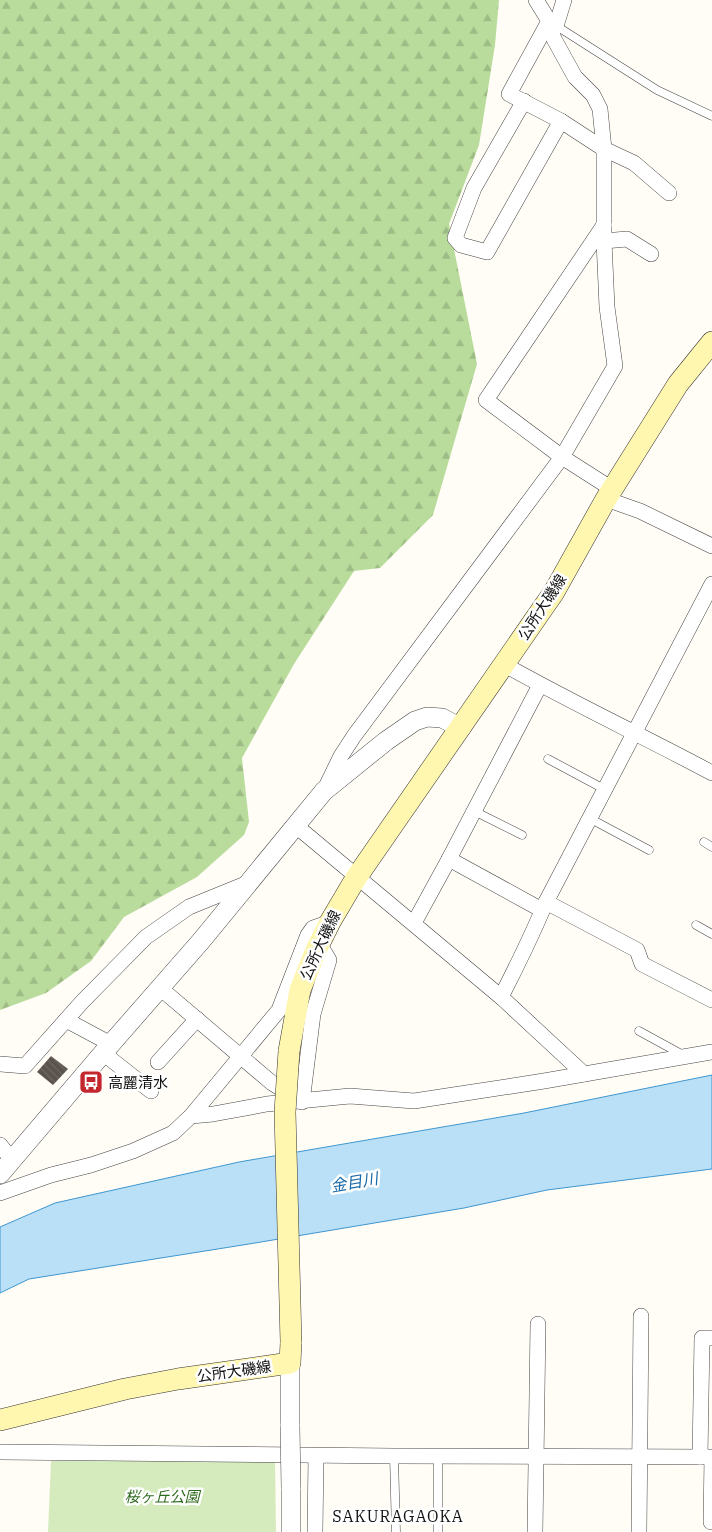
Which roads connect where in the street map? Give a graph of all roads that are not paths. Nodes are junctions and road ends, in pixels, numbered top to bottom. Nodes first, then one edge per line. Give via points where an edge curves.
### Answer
1 (536, 0) edge
2 (564, 0) edge
3 (552, 24) junction
4 (524, 101) junction
5 (712, 116) edge
6 (561, 121) junction
7 (604, 149) junction
8 (669, 194) dead end
9 (604, 225) junction
10 (604, 241) junction
11 (651, 254) dead end
12 (712, 342) edge
13 (562, 457) junction
14 (609, 494) junction
15 (710, 542) edge
16 (712, 584) edge
17 (504, 665) junction
18 (540, 685) junction
19 (461, 728) junction
20 (636, 732) junction
21 (548, 760) dead end
22 (712, 773) edge
23 (604, 789) junction
24 (324, 791) junction
25 (474, 811) junction
26 (589, 818) junction
27 (295, 825) junction
28 (522, 835) dead end
29 (649, 850) dead end
30 (449, 859) junction
31 (356, 878) junction
32 (249, 882) junction
33 (544, 906) junction
34 (330, 922) junction
35 (414, 923) junction
36 (696, 925) dead end
37 (712, 934) edge
38 (319, 943) junction
39 (160, 988) junction
40 (501, 997) junction
41 (712, 1000) edge
42 (197, 1019) junction
43 (66, 1020) junction
44 (639, 1031) dead end
45 (107, 1049) junction
46 (712, 1052) edge
47 (241, 1057) junction
48 (687, 1057) junction
49 (158, 1062) dead end
50 (0, 1064) edge
51 (584, 1074) junction
52 (151, 1090) dead end
53 (302, 1102) junction
54 (191, 1116) junction
55 (0, 1145) edge
56 (6, 1167) edge
57 (0, 1193) edge
58 (641, 1316) dead end
59 (538, 1324) dead end
60 (712, 1338) edge
61 (291, 1353) junction
62 (0, 1420) edge
63 (0, 1452) edge
64 (316, 1456) junction
65 (394, 1456) junction
66 (438, 1456) junction
67 (536, 1456) junction
68 (640, 1457) junction
69 (700, 1457) junction
70 (711, 1522) edge
71 (291, 1532) edge
72 (315, 1532) edge
73 (396, 1532) edge
74 (438, 1532) edge
75 (535, 1532) edge
76 (639, 1532) edge

1 - 3 street
2 - 3 street
3 - 4 street via 509,94
3 - 5 lane via 657,90
3 - 7 street via 554,39 575,77 593,95 600,109
4 - 6 street
4 - 6 street via 474,188 455,238 462,245 488,252
6 - 7 street
7 - 8 street via 634,163
7 - 9 street
9 - 10 street
9 - 13 street via 486,400
10 - 11 street via 627,239
10 - 13 street via 606,307 615,366
12 - 14 main road, 公所大磯線 via 678,384
13 - 14 street
13 - 24 street via 354,736 340,756
14 - 15 street
14 - 17 main road, 公所大磯線 via 554,592
16 - 20 street
17 - 18 street
17 - 19 main road, 公所大磯線
18 - 20 street
18 - 25 street
19 - 24 street via 442,718 427,717 415,721
19 - 31 main road, 公所大磯線
20 - 22 street
20 - 23 street
21 - 23 lane
23 - 26 street
24 - 27 street
25 - 28 lane
25 - 30 street
26 - 29 lane
26 - 33 street
27 - 31 street
27 - 32 street
30 - 33 street
30 - 35 street
31 - 34 main road, 公所大磯線
31 - 35 street
32 - 39 street
32 - 43 street via 189,907 146,937
33 - 40 street
33 - 41 street via 637,950 642,964
34 - 38 main road, 公所大磯線
34 - 47 street via 313,928 308,934 279,1010
35 - 40 street
36 - 37 lane
38 - 53 street via 329,960 313,1014
38 - 61 main road, 公所大磯線, bridge via 300,990 289,1051 285,1112
39 - 42 street
39 - 45 street
40 - 51 street
42 - 47 street
42 - 49 street
43 - 45 street
43 - 50 street via 24,1066
44 - 48 lane
45 - 52 street
45 - 56 street
46 - 48 street
47 - 53 street via 272,1083
47 - 54 street
48 - 51 street
51 - 53 street via 414,1101 350,1096
53 - 54 street
54 - 57 street via 173,1133 133,1151
55 - 56 street
58 - 68 street
59 - 67 street
60 - 69 street via 702,1338
61 - 62 main road, 公所大磯線
61 - 71 street, bridge
63 - 64 street
64 - 65 street
64 - 72 street
65 - 66 street
65 - 73 lane
66 - 67 street
66 - 74 lane
67 - 68 street
67 - 75 street
68 - 69 street
68 - 76 street
69 - 70 street via 712,1457

